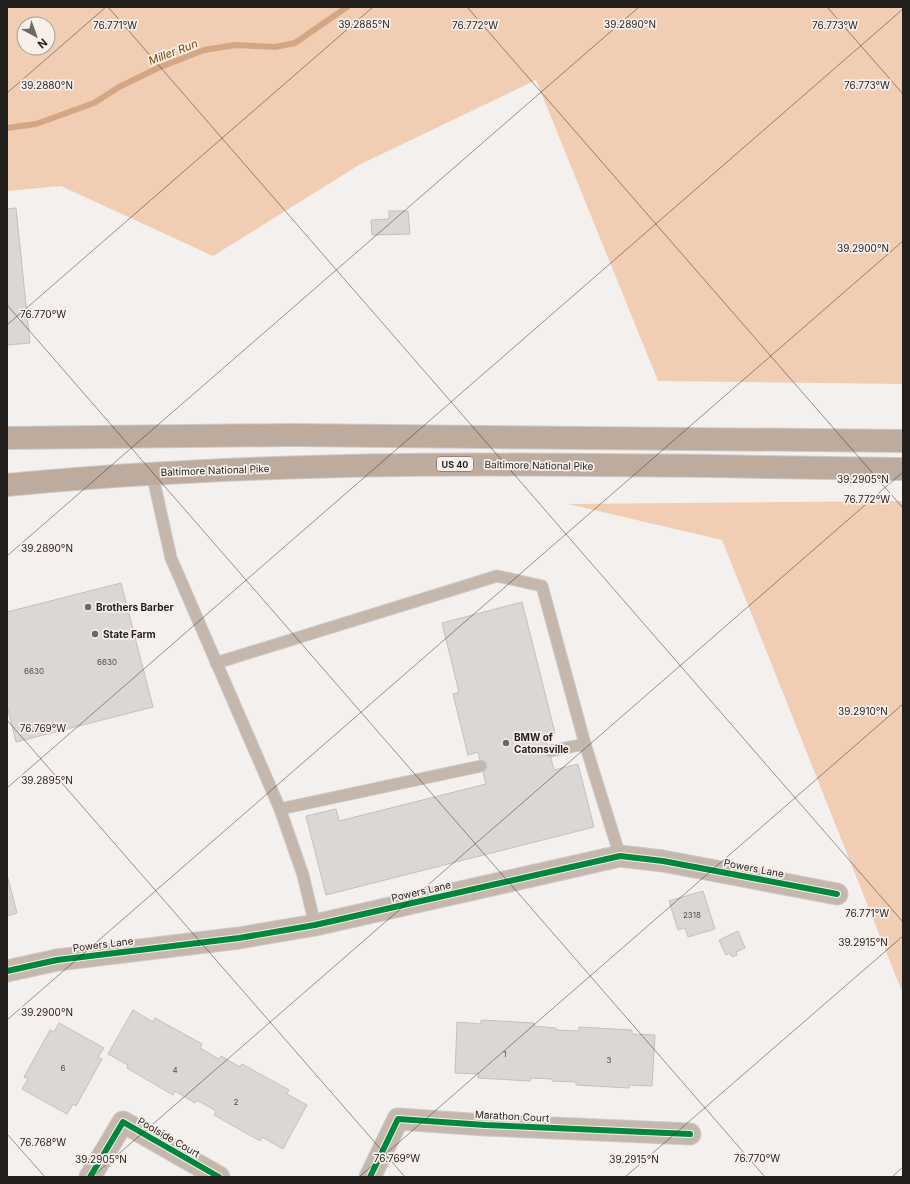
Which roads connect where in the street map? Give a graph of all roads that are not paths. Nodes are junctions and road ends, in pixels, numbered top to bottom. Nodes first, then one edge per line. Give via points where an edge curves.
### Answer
1 (7, 438) edge
2 (903, 441) edge
3 (903, 469) edge
4 (152, 473) junction
5 (7, 485) edge
6 (216, 663) junction
7 (585, 744) junction
8 (550, 751) dead end
9 (481, 766) dead end
10 (280, 809) junction
11 (620, 856) junction
12 (838, 894) dead end
13 (315, 925) junction
14 (7, 971) edge
15 (690, 1134) dead end
16 (90, 1177) edge
17 (219, 1177) edge
18 (370, 1177) edge

1 - 2 main road via 299,435
3 - 4 main road, Baltimore National Pike / US 40 via 450,464
4 - 5 main road, Baltimore National Pike / US 40
4 - 6 lane via 171,558
6 - 7 lane via 497,576 542,586
6 - 10 lane
7 - 8 lane
7 - 11 lane
9 - 10 lane
10 - 13 lane via 303,875
11 - 12 street, Powers Lane via 663,860
11 - 13 street, Powers Lane
13 - 14 street, Powers Lane via 239,938 57,960
15 - 18 street, Marathon Court via 398,1119
16 - 17 street, Poolside Court via 122,1122

